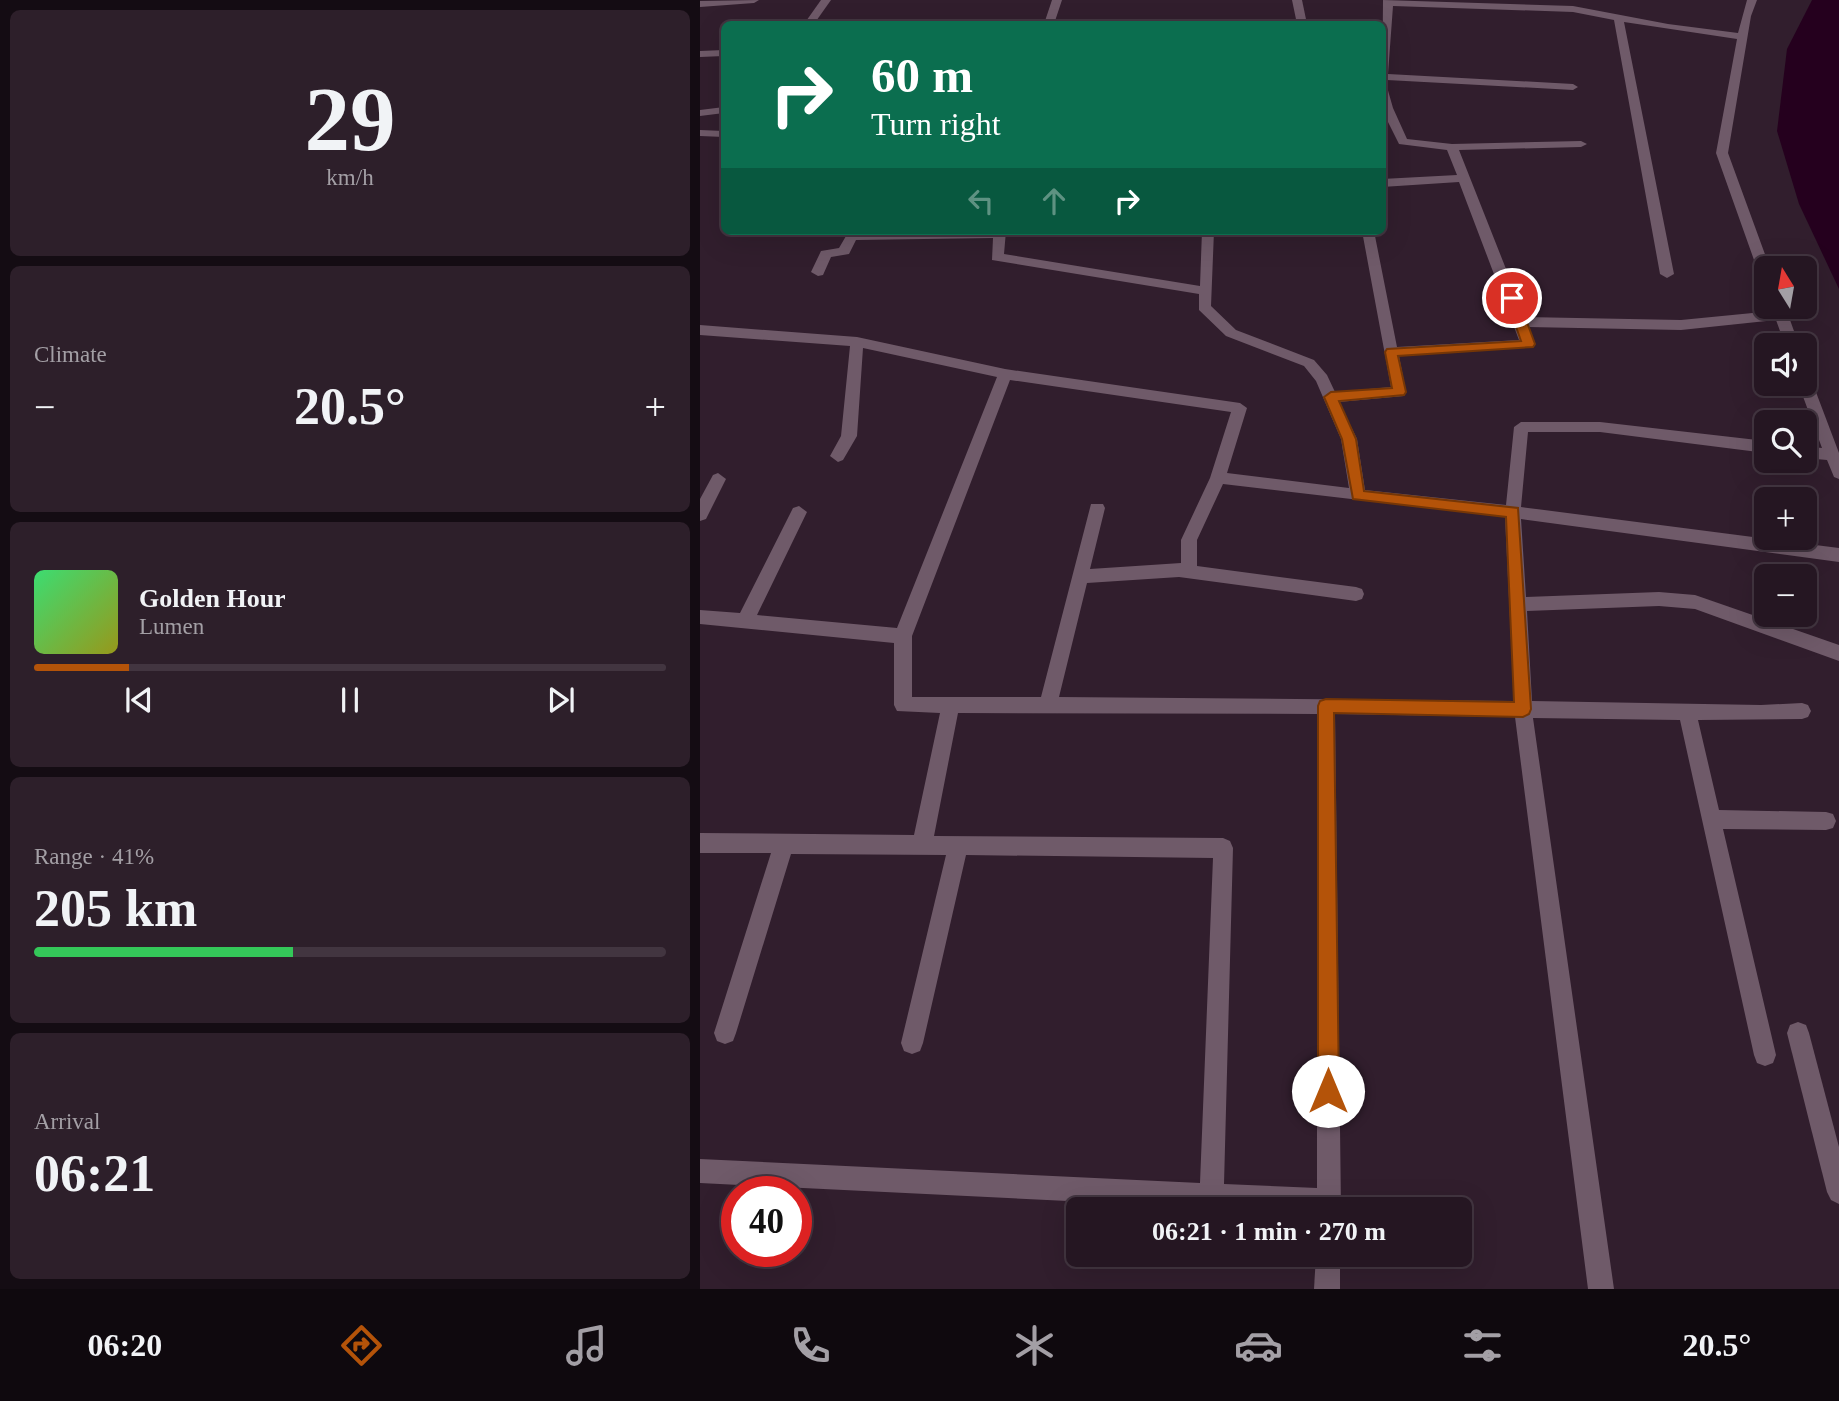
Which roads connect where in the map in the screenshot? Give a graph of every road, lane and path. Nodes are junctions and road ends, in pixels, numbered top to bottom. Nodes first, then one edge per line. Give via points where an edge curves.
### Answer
1 (754, 0) edge
2 (826, 0) edge
3 (1057, 0) edge
4 (1297, 0) edge
5 (1752, 0) edge
6 (1388, 1) edge
7 (700, 4) edge
8 (1618, 16) junction
9 (811, 21) edge
10 (1050, 21) edge
11 (1301, 21) edge
12 (1386, 29) edge
13 (1743, 37) junction
14 (721, 53) edge
15 (700, 54) edge
16 (1386, 79) edge
17 (1573, 87) dead end
18 (721, 110) edge
19 (1386, 110) edge
20 (700, 113) edge
21 (700, 133) edge
22 (721, 134) edge
23 (1581, 144) dead end
24 (1452, 147) junction
25 (1465, 178) junction
26 (1386, 183) edge
27 (852, 235) edge
28 (999, 235) edge
29 (1208, 235) edge
30 (1368, 235) edge
31 (1759, 256) edge
32 (818, 272) dead end
33 (1667, 274) dead end
34 (1206, 291) junction
35 (1754, 315) edge
36 (1522, 322) junction
37 (700, 330) edge
38 (857, 342) junction
39 (1391, 352) junction
40 (1004, 374) junction
41 (1810, 396) edge
42 (1331, 397) junction
43 (1754, 446) edge
44 (1817, 453) edge
45 (1832, 455) junction
46 (838, 456) dead end
47 (1839, 474) edge
48 (1218, 478) junction
49 (718, 479) dead end
50 (1358, 495) junction
51 (1097, 508) dead end
52 (799, 512) dead end
53 (1513, 512) junction
54 (700, 516) edge
55 (1839, 555) edge
56 (1189, 572) junction
57 (1080, 577) junction
58 (1356, 594) dead end
59 (1518, 604) junction
60 (700, 617) edge
61 (744, 623) junction
62 (903, 636) junction
63 (1839, 653) edge
64 (951, 705) junction
65 (1048, 705) junction
66 (1326, 706) junction
67 (1523, 709) junction
68 (1802, 711) dead end
69 (1686, 712) junction
70 (1711, 819) junction
71 (1826, 821) dead end
72 (700, 843) edge
73 (784, 844) junction
74 (922, 845) junction
75 (958, 845) junction
76 (725, 1033) dead end
77 (1798, 1033) dead end
78 (912, 1043) dead end
79 (1765, 1055) dead end
80 (700, 1171) edge
81 (1839, 1192) edge
82 (1212, 1196) junction
83 (1225, 1197) edge
84 (1329, 1197) edge
85 (1328, 1267) edge
86 (1327, 1289) edge
87 (1601, 1289) edge

1 - 7 street
2 - 9 street
3 - 10 street
4 - 11 street
5 - 13 street
6 - 8 street via 1573,9
6 - 12 street
8 - 13 street
8 - 33 street
13 - 31 street via 1722,153
14 - 15 street
16 - 17 street
18 - 20 street
19 - 24 street via 1403,142
21 - 22 street
23 - 24 street
24 - 25 street
25 - 26 street
25 - 36 street
27 - 32 street via 844,251 826,254
28 - 34 street via 997,257
29 - 34 street
30 - 39 street
34 - 42 street via 1204,307 1231,333 1309,363
35 - 36 street via 1681,325
36 - 39 street via 1528,344
37 - 38 street
38 - 40 street
38 - 46 street via 849,436
39 - 42 street via 1399,392
40 - 48 street via 1240,408
40 - 62 street
41 - 45 street
42 - 50 street via 1349,439
43 - 53 street via 1600,427 1521,427
44 - 45 street
45 - 47 street
48 - 50 street
48 - 56 street via 1189,540
49 - 54 street
50 - 53 street
51 - 57 street
52 - 61 street
53 - 55 street
53 - 59 street
56 - 57 street
56 - 58 street
57 - 65 street
59 - 63 street via 1695,602
59 - 67 street
60 - 61 street
61 - 62 street
62 - 64 street via 903,705
64 - 65 street
64 - 74 street
65 - 66 street
66 - 67 street
66 - 84 street
67 - 69 street
67 - 87 street
68 - 69 street
69 - 70 street
70 - 71 street
70 - 79 street
72 - 73 street
73 - 74 street
73 - 76 street
74 - 75 street
75 - 78 street
75 - 82 street via 1223,848
77 - 81 street
80 - 82 street
82 - 83 street
85 - 86 street

